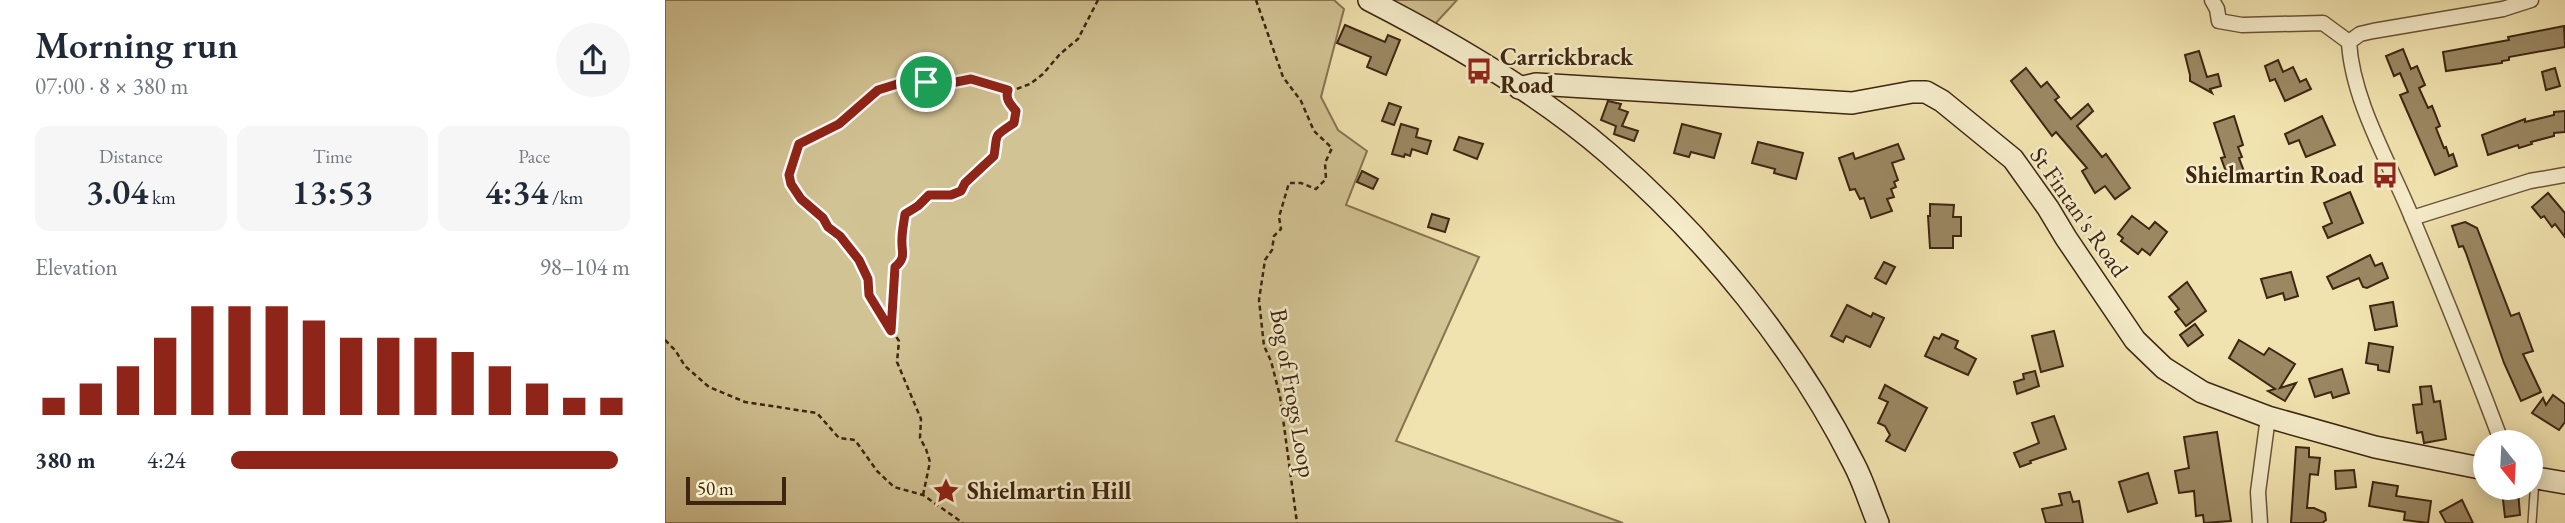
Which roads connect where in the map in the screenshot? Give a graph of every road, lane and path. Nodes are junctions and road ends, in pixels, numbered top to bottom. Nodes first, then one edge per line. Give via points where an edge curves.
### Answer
1 (1098, 0) edge
2 (1256, 0) edge
3 (1369, 0) edge
4 (2211, 0) edge
5 (2531, 0) edge
6 (2349, 41) junction
7 (1519, 88) junction
8 (1008, 90) junction
9 (2565, 175) edge
10 (2412, 218) junction
11 (891, 331) junction
12 (665, 340) edge
13 (2268, 417) junction
14 (2497, 430) edge
15 (2473, 467) edge
16 (2543, 480) edge
17 (2565, 483) edge
18 (923, 495) junction
19 (2533, 500) edge
20 (963, 523) edge
21 (1297, 523) edge
22 (1878, 523) edge
23 (2260, 523) edge
24 (2532, 523) edge

1 - 8 path via 1077,38 1056,61 1030,84
2 - 21 path, Bog of Frogs Loop via 1283,77 1301,101 1314,131 1332,148 1325,163 1326,180 1316,189 1289,183 1279,217 1281,229 1265,260 1258,300 1264,346 1280,396
3 - 7 street
4 - 6 street via 2218,21 2242,25 2323,23
5 - 6 street via 2372,31
6 - 10 street via 2360,95
7 - 13 street, St Fintan's Road via 1536,84 1852,103 1926,92 2013,159 2135,340 2158,362 2202,392
7 - 22 street via 1607,153 1740,290 1803,374 1830,419
8 - 11 path via 1008,101 1016,111 1014,123 997,134 994,156 961,191 929,195 905,214 904,253 895,267
8 - 11 path via 971,79 907,81 878,90 839,124 798,147 789,175 791,184 859,260 869,295
9 - 10 street via 2530,181
10 - 14 street
11 - 18 path via 899,341 898,362 921,419 920,438 929,455
12 - 18 path via 709,387 745,402 817,413 839,438 855,440 894,487
13 - 15 street, St Fintan's Road via 2375,447
13 - 23 street via 2258,492
16 - 17 street
18 - 20 path
19 - 24 lane

